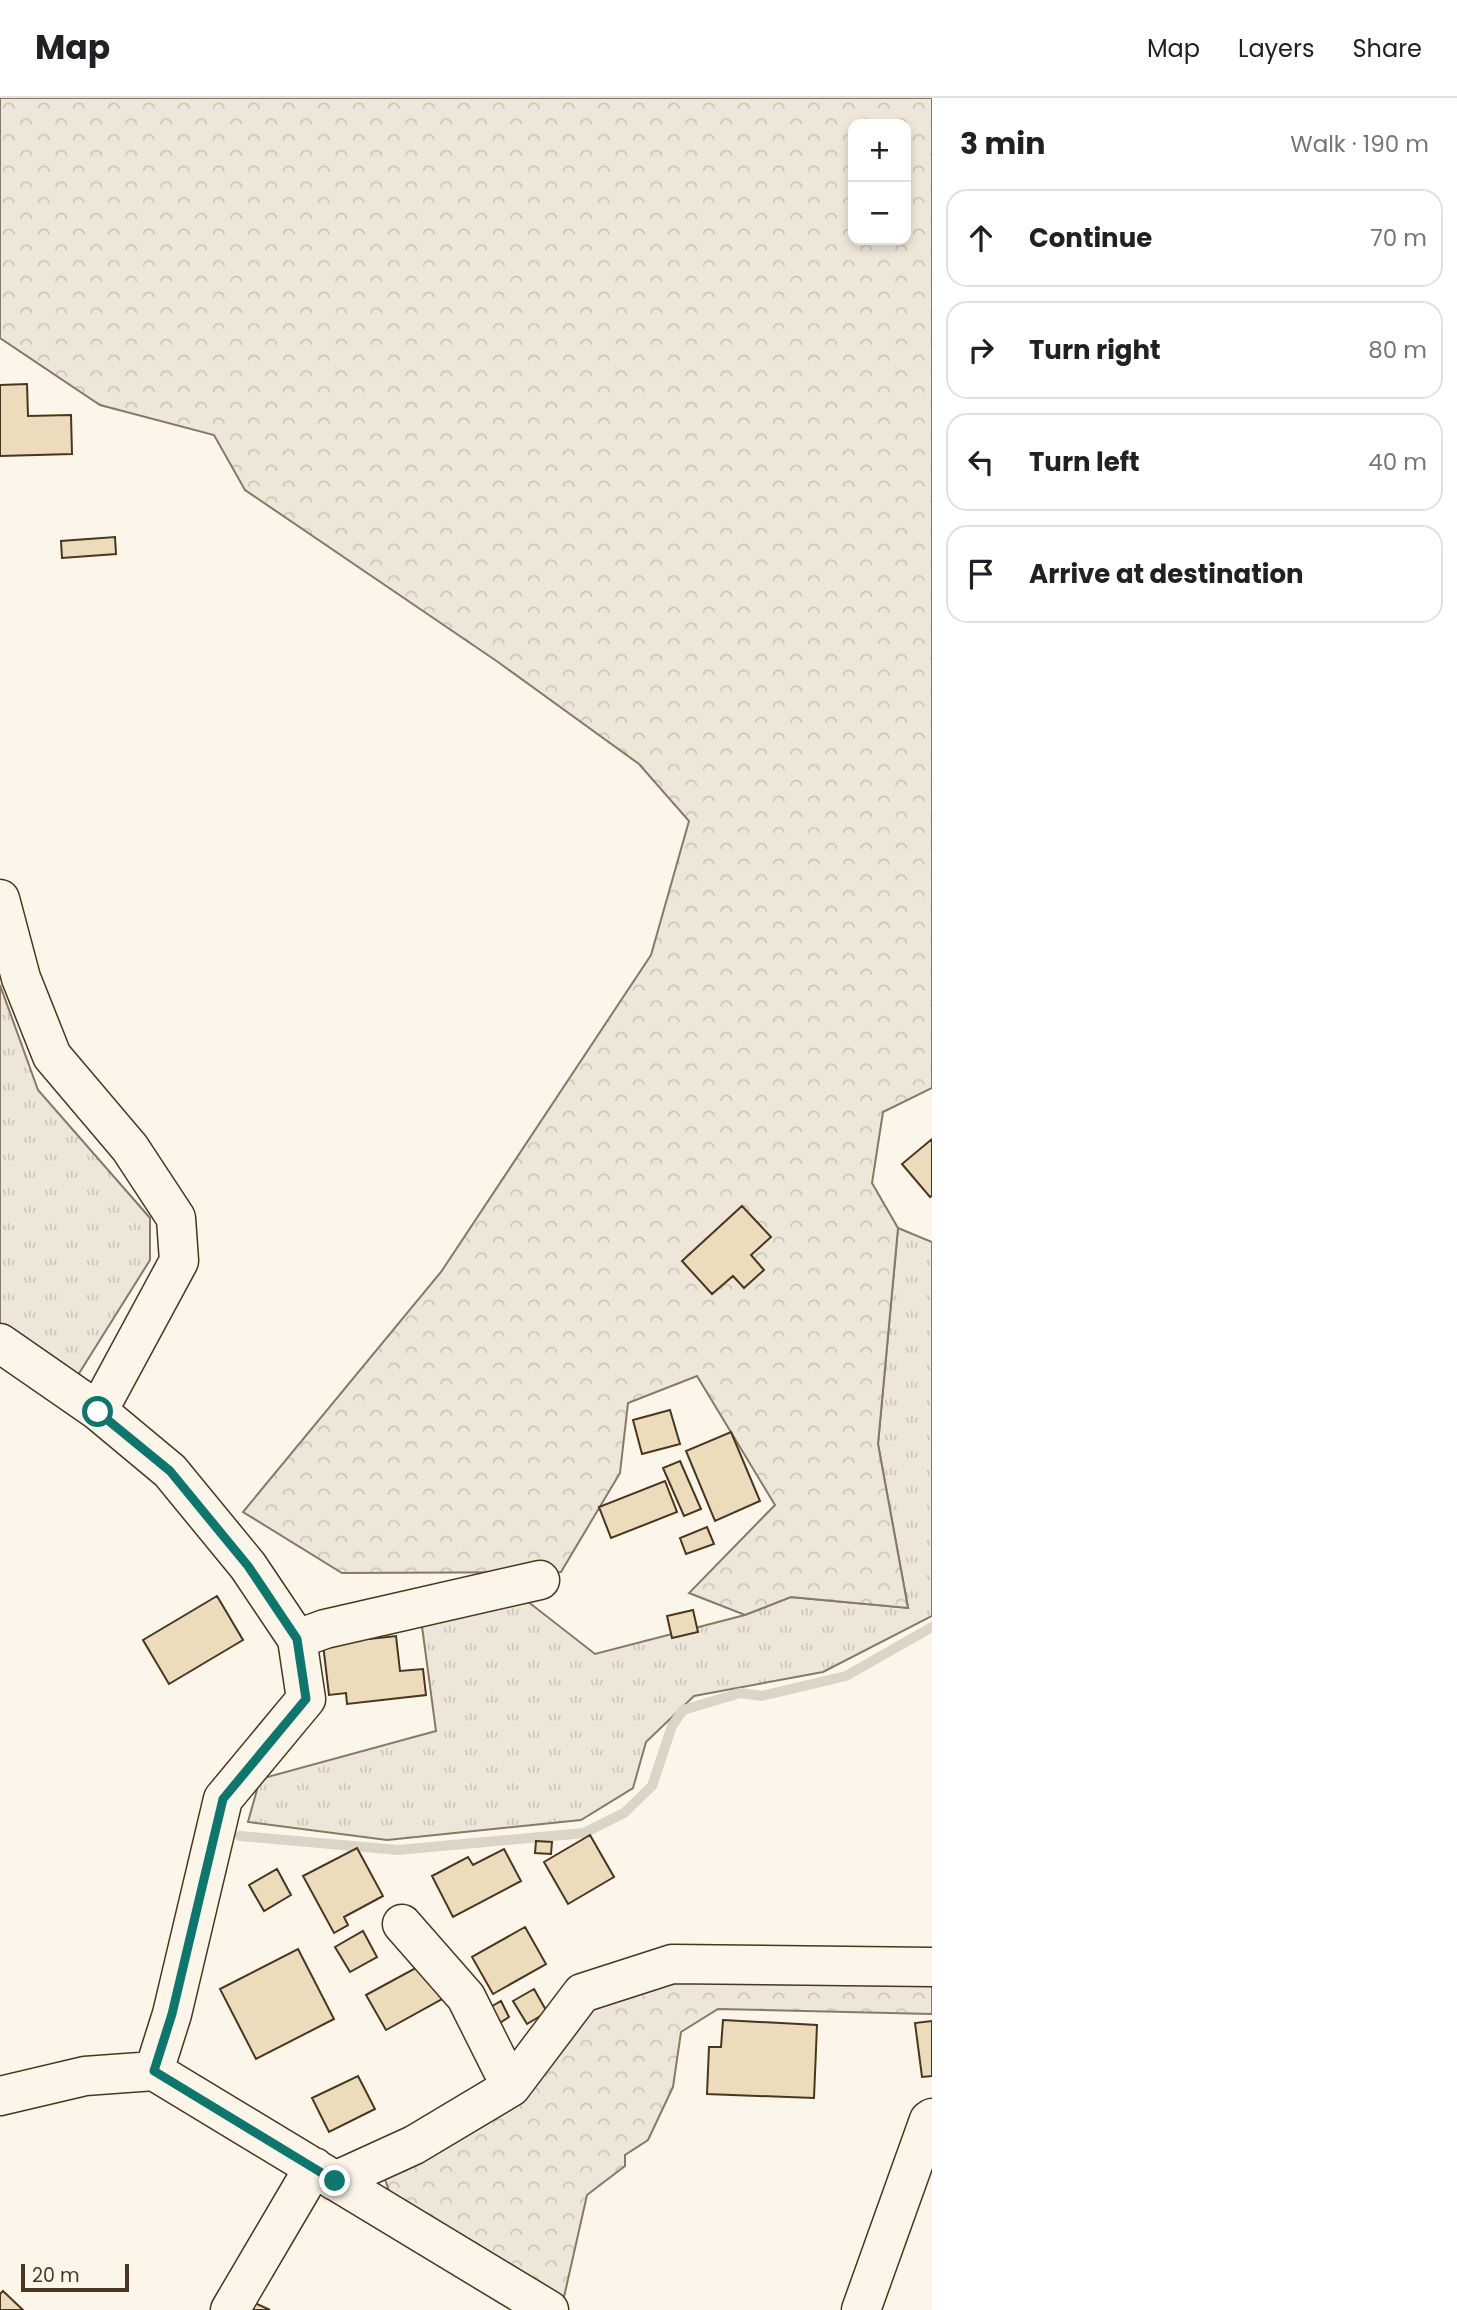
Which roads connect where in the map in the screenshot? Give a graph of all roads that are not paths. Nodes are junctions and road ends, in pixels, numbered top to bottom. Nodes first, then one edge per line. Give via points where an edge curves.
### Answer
1 (0, 900) edge
2 (0, 1343) edge
3 (98, 1412) junction
4 (540, 1580) dead end
5 (297, 1639) junction
6 (402, 1924) dead end
7 (932, 1967) edge
8 (154, 2071) junction
9 (511, 2087) junction
10 (0, 2096) edge
11 (932, 2118) edge
12 (325, 2174) junction
13 (230, 2310) edge
14 (549, 2310) edge
15 (861, 2310) edge

1 - 3 street via 21,978 52,1056 130,1148 176,1218 179,1261
2 - 3 street
3 - 5 street via 170,1471 248,1566
4 - 5 street
5 - 8 street via 306,1699 223,1799
6 - 9 street via 466,1997
7 - 9 street via 672,1965 582,1993
8 - 10 street via 85,2076
8 - 12 street
9 - 12 street via 414,2145
11 - 15 street
12 - 13 street
12 - 14 street

